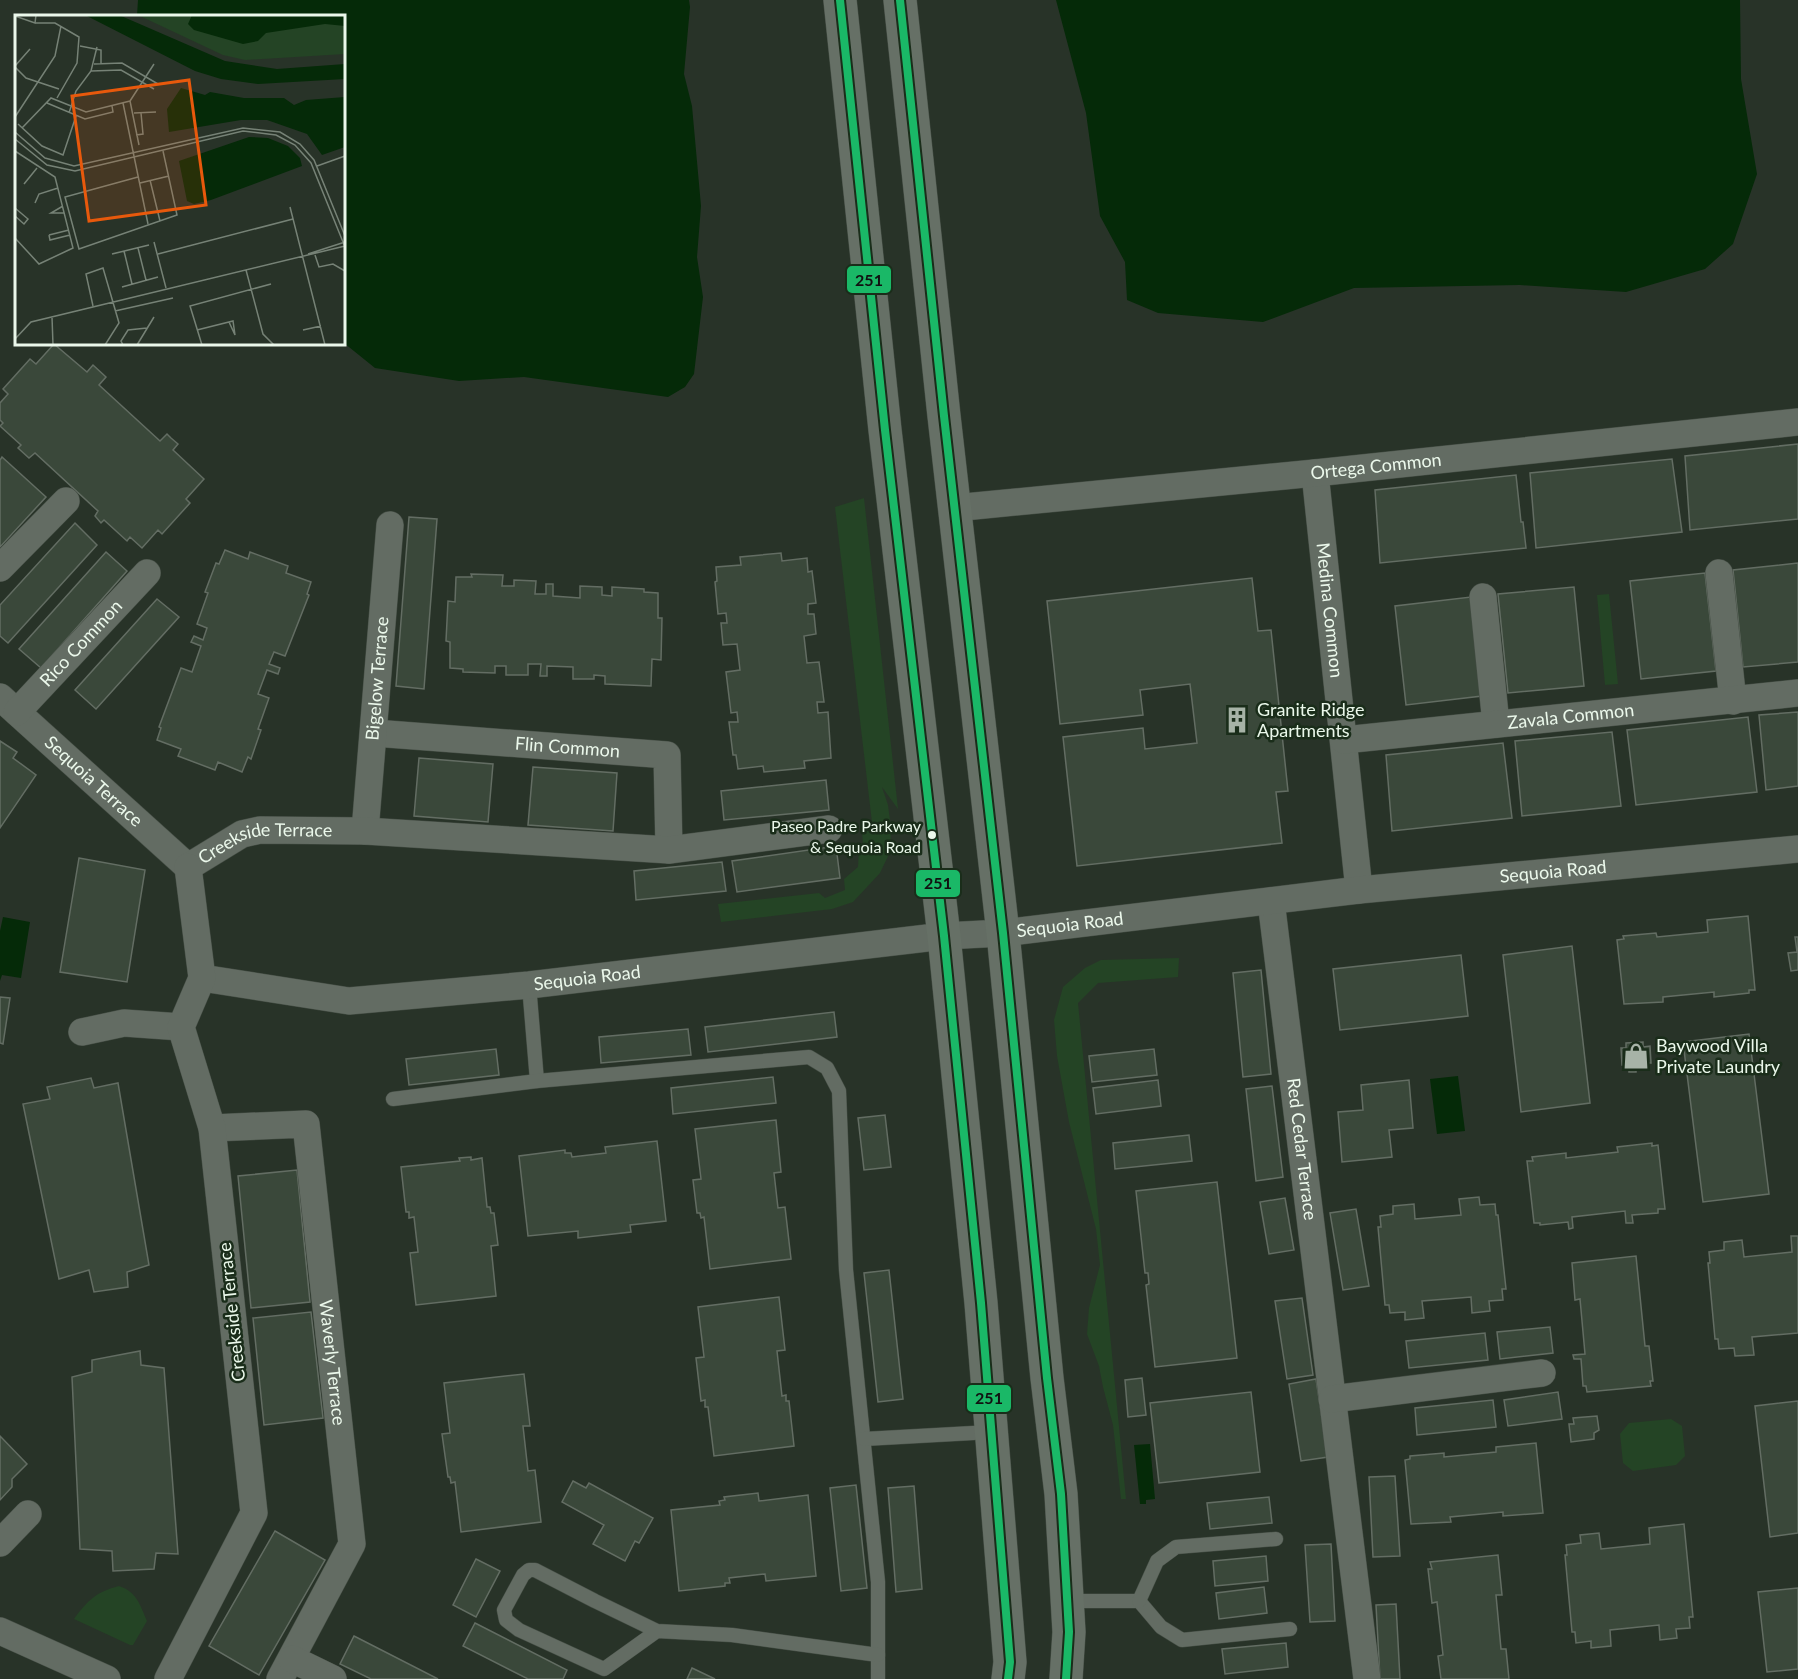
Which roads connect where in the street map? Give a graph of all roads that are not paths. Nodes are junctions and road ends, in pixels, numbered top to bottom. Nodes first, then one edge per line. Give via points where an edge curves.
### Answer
1 (840, 0) edge
2 (900, 0) edge
3 (1798, 422) edge
4 (1315, 473) junction
5 (66, 501) dead end
6 (954, 508) junction
7 (390, 525) dead end
8 (0, 568) edge
9 (147, 573) dead end
10 (1719, 573) dead end
11 (1483, 597) dead end
12 (1798, 693) edge
13 (1733, 701) junction
14 (9, 705) edge
15 (1496, 724) junction
16 (374, 733) junction
17 (1344, 740) junction
18 (829, 829) dead end
19 (365, 831) junction
20 (1798, 849) edge
21 (669, 850) junction
22 (188, 867) junction
23 (1359, 890) junction
24 (1271, 901) junction
25 (1003, 933) junction
26 (944, 936) junction
27 (202, 978) junction
28 (529, 985) junction
29 (181, 1027) junction
30 (82, 1032) dead end
31 (537, 1081) junction
32 (393, 1099) dead end
33 (212, 1128) junction
34 (1542, 1373) dead end
35 (1332, 1399) junction
36 (992, 1432) junction
37 (864, 1439) junction
38 (28, 1514) dead end
39 (1276, 1539) dead end
40 (0, 1543) edge
41 (1067, 1601) junction
42 (1139, 1601) junction
43 (1290, 1629) dead end
44 (657, 1630) junction
45 (0, 1631) edge
46 (878, 1654) junction
47 (286, 1669) edge
48 (107, 1679) edge
49 (168, 1679) edge
50 (333, 1679) edge
51 (878, 1679) edge
52 (1008, 1679) edge
53 (1066, 1679) edge
54 (1367, 1679) edge

1 - 26 main road
2 - 6 main road
3 - 4 street, Ortega Common
4 - 6 street, Ortega Common
4 - 17 street, Medina Common
5 - 8 street
6 - 25 main road
7 - 16 street, Bigelow Terrace
9 - 14 street, Rico Common
10 - 13 street
11 - 15 street
12 - 13 street, Zavala Common
13 - 15 street, Zavala Common
14 - 22 street, Sequoia Terrace
15 - 17 street, Zavala Common
16 - 19 street, Bigelow Terrace
16 - 21 street, Flin Common via 667,756
17 - 23 street, Medina Common
18 - 21 street, Creekside Terrace
19 - 21 street, Creekside Terrace
19 - 22 street, Creekside Terrace via 260,830 242,834
20 - 23 street, Sequoia Road
22 - 27 street, Creekside Terrace
23 - 24 street, Sequoia Road
24 - 25 street, Sequoia Road
24 - 35 street, Red Cedar Terrace
25 - 26 street, Sequoia Road
25 - 41 main road via 1061,1494
26 - 28 street, Sequoia Road
26 - 36 main road
27 - 28 street, Sequoia Road via 349,1002
27 - 29 street
28 - 31 lane
29 - 30 street via 124,1023
29 - 33 street, Creekside Terrace
31 - 32 lane
31 - 37 lane via 809,1057 827,1068 839,1091 846,1270
33 - 47 street, Waverly Terrace via 306,1124 352,1544
33 - 49 street, Creekside Terrace via 254,1513
34 - 35 street
35 - 54 street, Red Cedar Terrace
36 - 37 lane
36 - 52 main road via 1010,1662
37 - 46 lane via 878,1582
38 - 40 street
39 - 42 lane via 1176,1547 1157,1561
41 - 42 lane
41 - 53 main road
42 - 43 lane via 1161,1627 1182,1640
44 - 44 lane via 535,1570 522,1575 504,1610 506,1620 519,1630 604,1669
44 - 46 lane via 732,1635
45 - 48 street
46 - 51 lane
47 - 50 street

